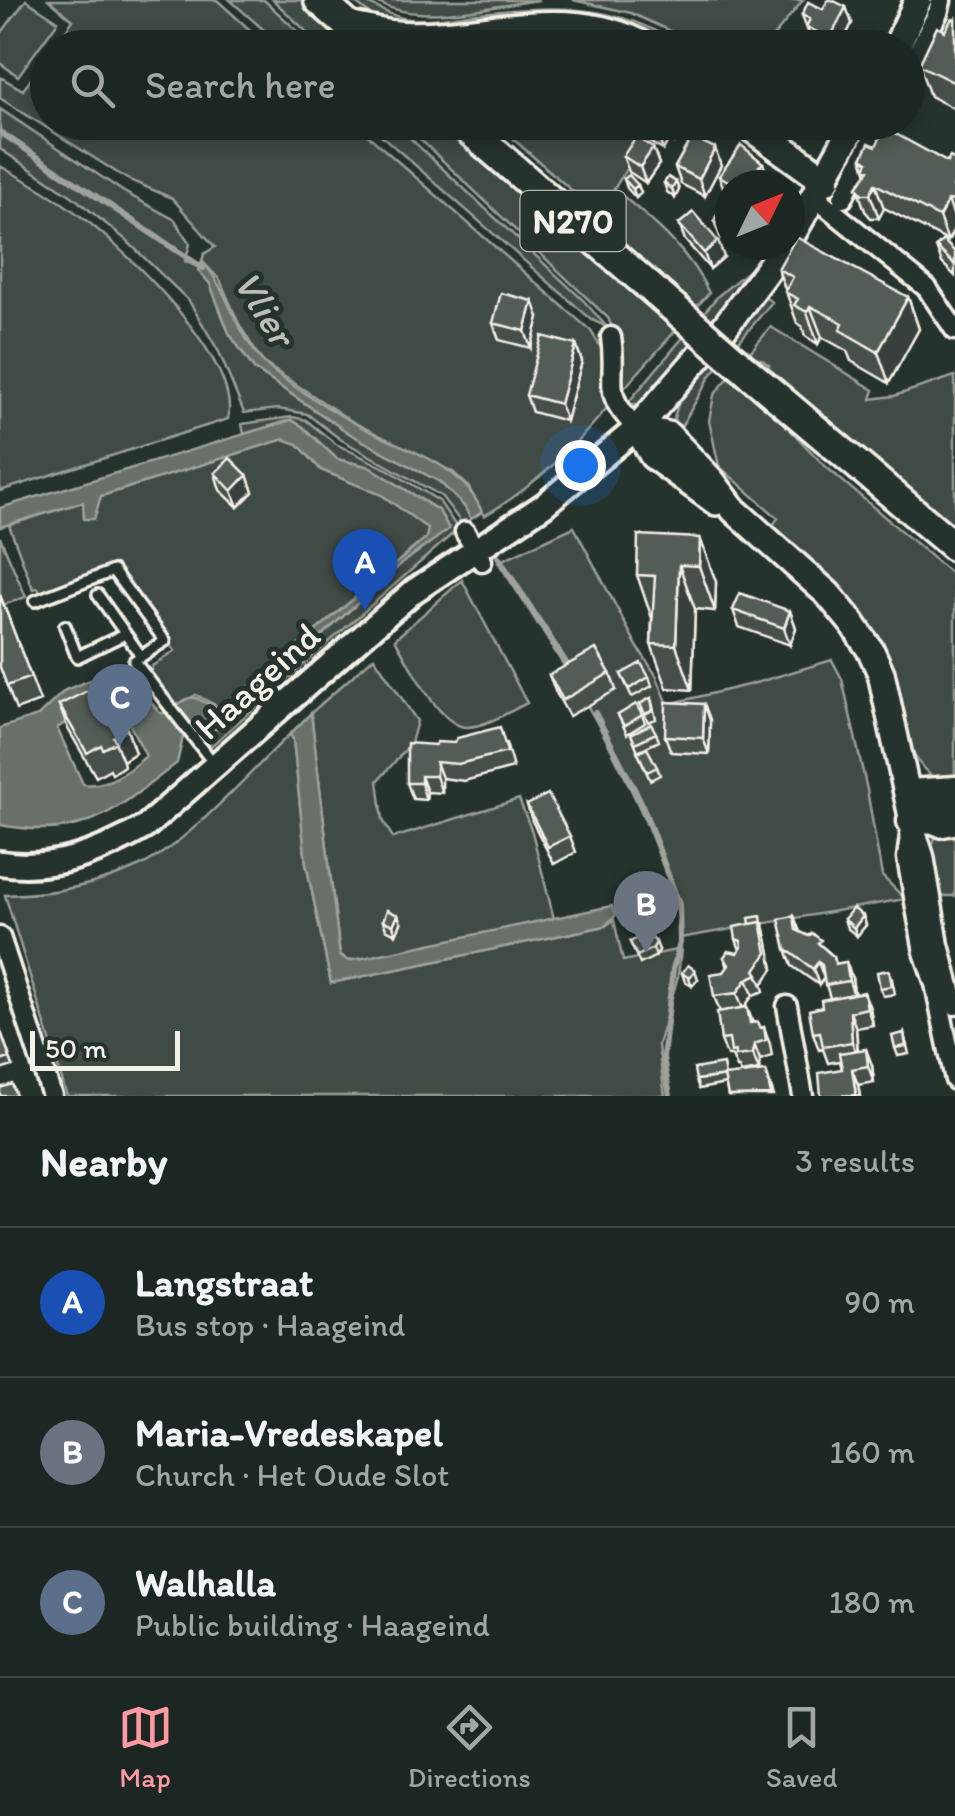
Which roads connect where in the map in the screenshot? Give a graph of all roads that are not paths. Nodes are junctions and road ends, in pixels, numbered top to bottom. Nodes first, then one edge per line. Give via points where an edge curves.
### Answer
1 (319, 0) edge
2 (918, 0) edge
3 (939, 1) edge
4 (955, 9) edge
5 (350, 27) junction
6 (353, 30) edge
7 (367, 30) edge
8 (528, 30) edge
9 (601, 30) edge
10 (904, 30) edge
11 (925, 39) edge
12 (483, 140) edge
13 (766, 140) edge
14 (849, 140) edge
15 (868, 140) edge
16 (828, 192) junction
17 (805, 220) edge
18 (776, 260) edge
19 (955, 330) edge
20 (611, 337) dead end
21 (638, 428) junction
22 (955, 547) edge
23 (98, 595) dead end
24 (34, 601) dead end
25 (65, 626) dead end
26 (125, 634) junction
27 (141, 656) junction
28 (212, 761) junction
29 (955, 790) edge
30 (910, 807) junction
31 (955, 814) edge
32 (955, 829) edge
33 (0, 863) edge
34 (0, 937) edge
35 (947, 982) edge
36 (955, 1004) edge
37 (786, 1006) dead end
38 (955, 1080) edge
39 (52, 1096) edge
40 (802, 1096) edge

1 - 5 main road
2 - 10 main road
3 - 4 street
3 - 11 street
5 - 6 main road
5 - 7 main road
8 - 9 main road
12 - 22 main road, N270, bridge
13 - 16 main road
14 - 16 main road
15 - 16 street
16 - 17 main road
16 - 19 street via 927,288
18 - 21 main road, Haageind
20 - 21 street via 612,396
21 - 28 street, Haageind via 544,504 438,572 382,631
21 - 30 main road via 668,436 734,510 828,594 871,650 888,696
23 - 26 lane
24 - 27 lane via 113,571 165,641
25 - 26 lane via 77,658
26 - 27 lane
27 - 28 lane via 134,661
28 - 33 street, Haageind via 146,827 110,847 27,867
29 - 30 main road
30 - 31 main road
30 - 32 lane via 941,832
30 - 35 street
34 - 39 street
35 - 36 street
35 - 38 street
37 - 40 street

